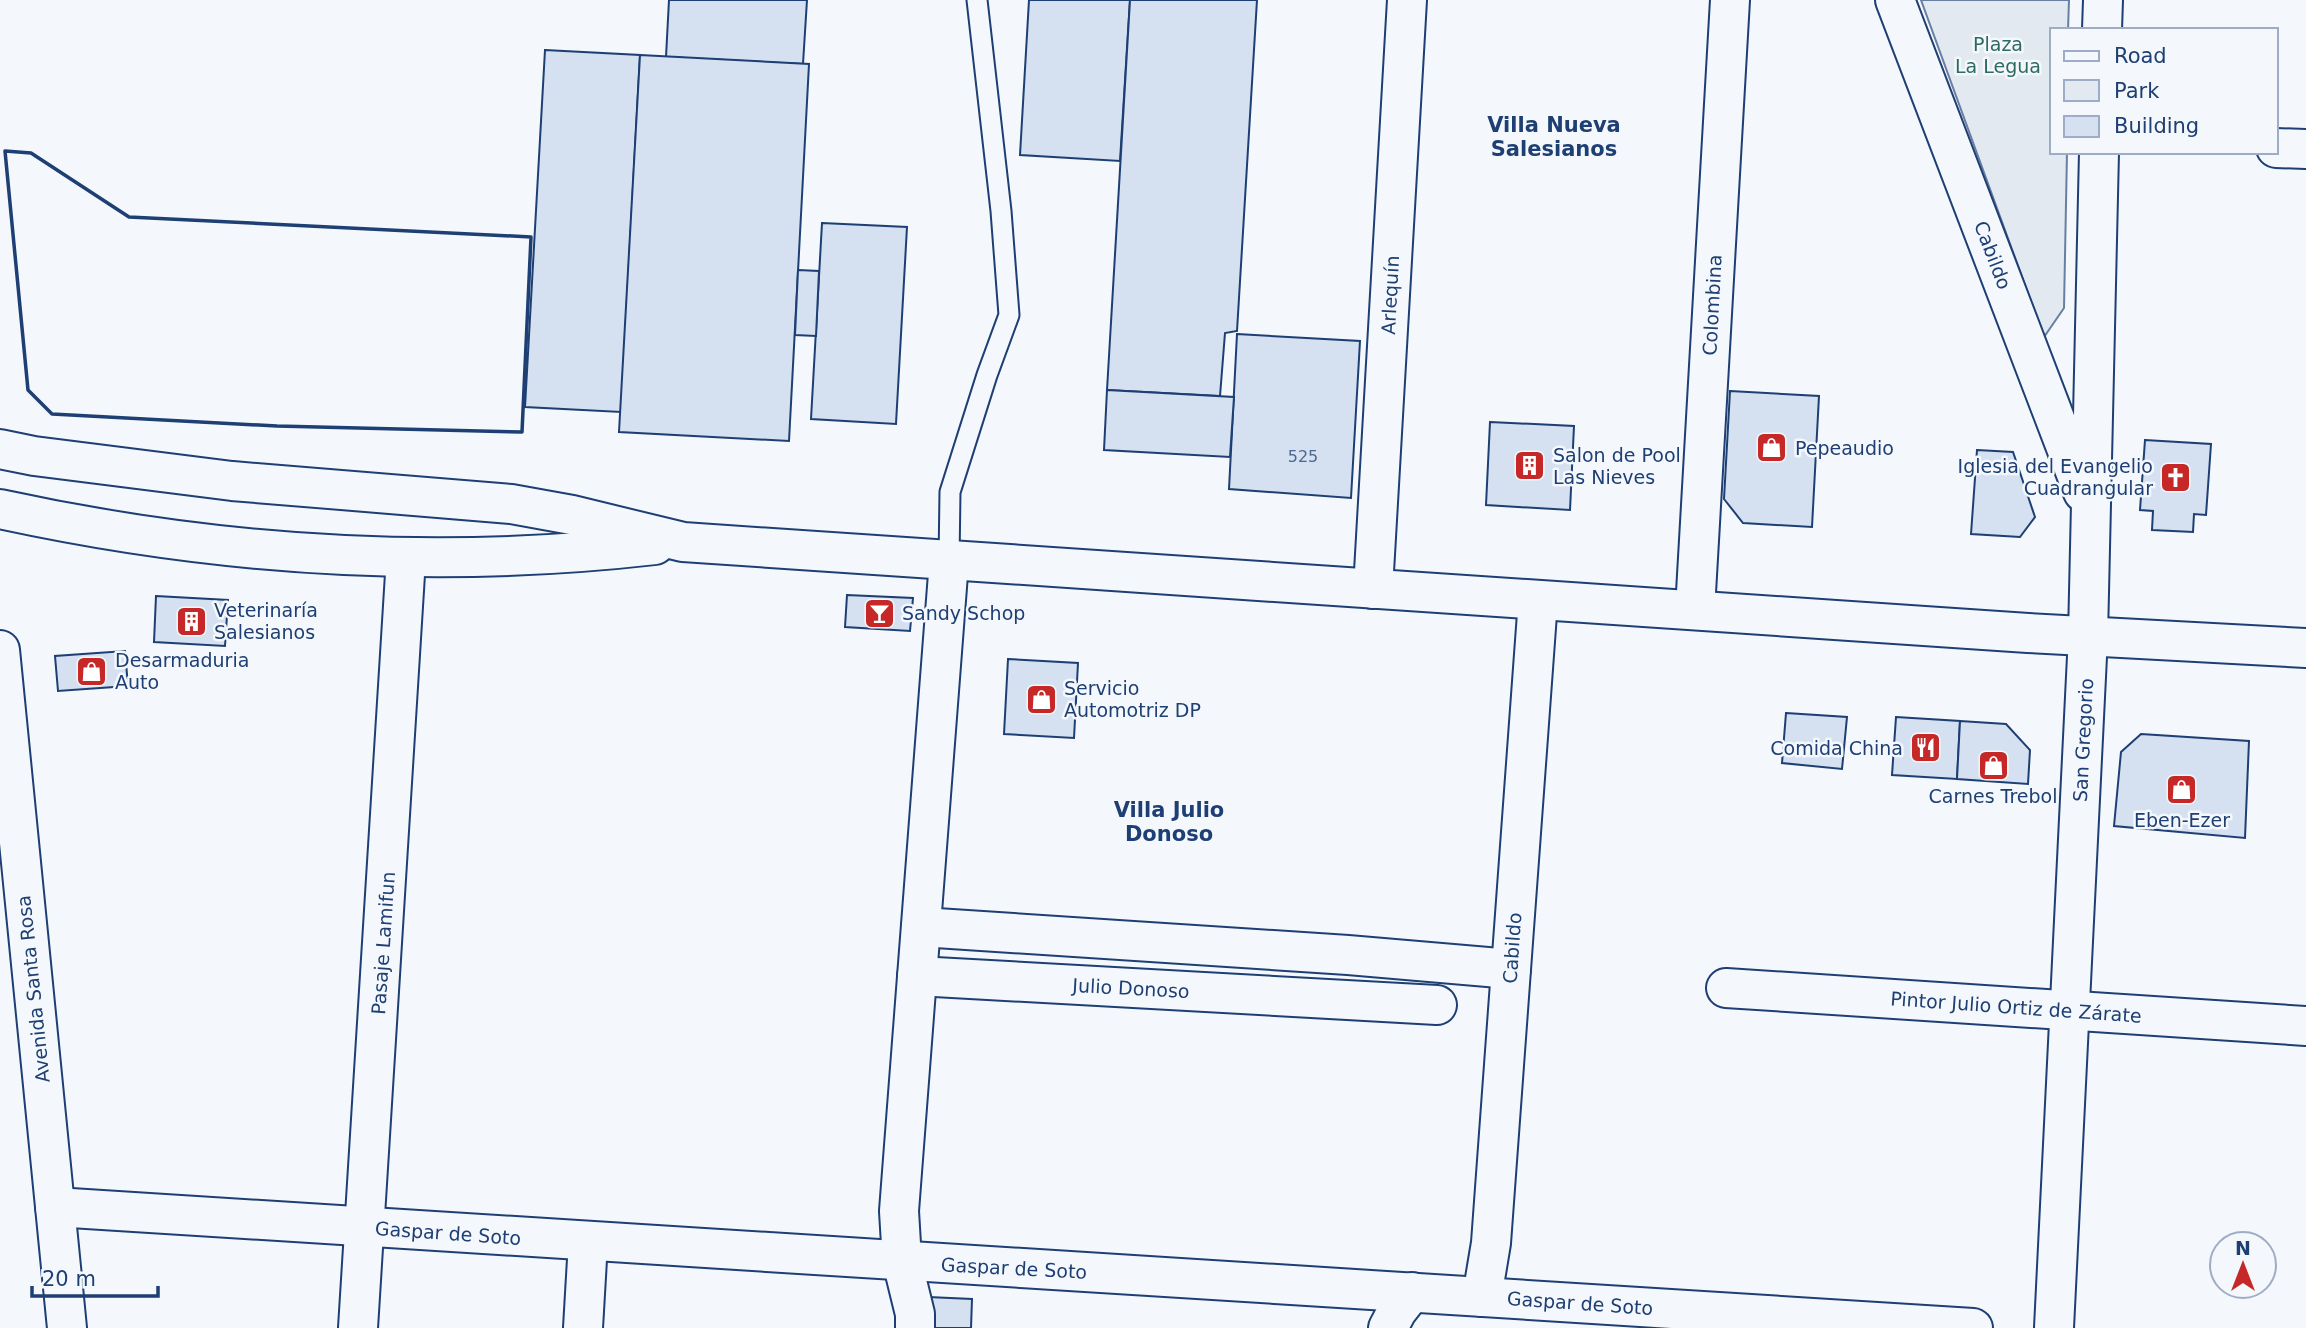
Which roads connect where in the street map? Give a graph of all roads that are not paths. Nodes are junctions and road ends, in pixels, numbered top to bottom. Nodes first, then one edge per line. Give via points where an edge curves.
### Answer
1 (977, 0) edge
2 (1408, 0) edge
3 (1730, 0) edge
4 (1895, 0) edge
5 (2103, 0) edge
6 (2102, 28) edge
7 (2278, 148) edge
8 (2306, 149) edge
9 (2099, 154) edge
10 (0, 449) edge
11 (0, 509) edge
12 (2090, 510) junction
13 (683, 542) junction
14 (407, 558) junction
15 (949, 561) junction
16 (1373, 589) junction
17 (1538, 600) junction
18 (1695, 610) junction
19 (2088, 636) junction
20 (2306, 648) edge
21 (0, 650) edge
22 (921, 927) junction
23 (1348, 956) junction
24 (1511, 970) junction
25 (917, 976) junction
26 (1726, 988) dead end
27 (1345, 1000) junction
28 (1437, 1005) dead end
29 (2070, 1010) junction
30 (2306, 1026) edge
31 (55, 1207) junction
32 (365, 1228) junction
33 (588, 1242) junction
34 (902, 1261) junction
35 (1412, 1292) junction
36 (1482, 1297) junction
37 (66, 1328) edge
38 (358, 1328) edge
39 (583, 1328) edge
40 (915, 1328) edge
41 (1388, 1328) edge
42 (1973, 1328) edge
43 (2054, 1328) edge

1 - 15 lane via 1009,315 950,492
2 - 16 street, Arlequín
3 - 18 street, Colombina
4 - 12 street, Cabildo
5 - 6 street
7 - 8 street
9 - 12 street, San Gregorio
10 - 13 street via 232,481 510,504
11 - 14 street via 177,541 304,554
12 - 19 street, San Gregorio
13 - 14 street via 573,553
13 - 15 street
14 - 32 street, Pasaje Lamifun
15 - 16 street
15 - 22 street
16 - 17 street
17 - 18 street
17 - 24 street, Cabildo
18 - 19 street
19 - 20 street
19 - 29 street, San Gregorio
21 - 31 street, Avenida Santa Rosa
22 - 23 street
22 - 25 street
23 - 24 street
23 - 27 street
24 - 36 street, Cabildo via 1491,1243
25 - 27 street, Julio Donoso
25 - 34 street via 899,1211
26 - 29 street, Pintor Julio Ortiz de Zárate
27 - 28 street, Julio Donoso
29 - 30 street, Pintor Julio Ortiz de Zárate
29 - 43 street, San Gregorio
31 - 32 street, Gaspar de Soto
31 - 37 street, Avenida Santa Rosa
32 - 33 street, Gaspar de Soto
32 - 38 street, Pasaje Lamifun
33 - 34 street, Gaspar de Soto
33 - 39 street
34 - 35 street, Gaspar de Soto
34 - 40 street
35 - 36 street, Gaspar de Soto
35 - 41 street
36 - 42 street, Gaspar de Soto

